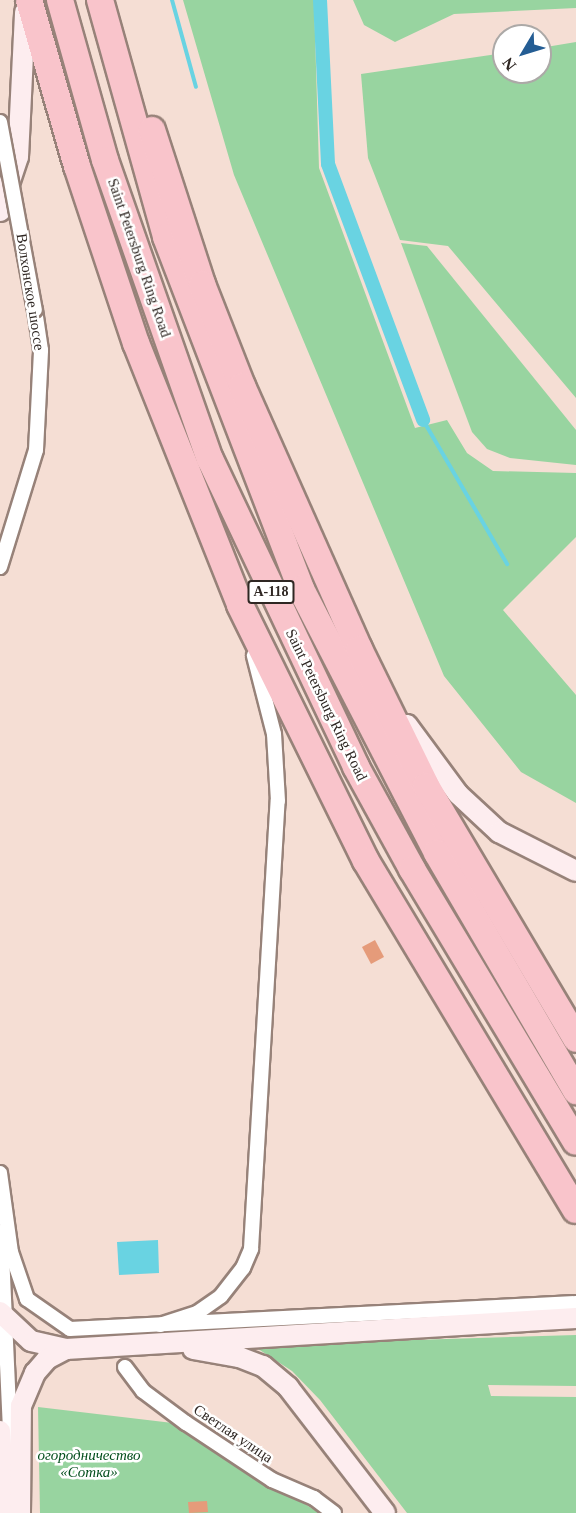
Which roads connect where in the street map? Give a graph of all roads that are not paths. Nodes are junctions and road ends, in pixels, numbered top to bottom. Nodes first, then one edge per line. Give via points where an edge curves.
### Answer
1 (27, 0) edge
2 (60, 0) edge
3 (100, 0) edge
4 (106, 0) edge
5 (0, 122) edge
6 (0, 211) edge
7 (0, 567) edge
8 (240, 604) junction
9 (359, 649) junction
10 (576, 871) edge
11 (576, 1039) edge
12 (576, 1091) edge
13 (576, 1142) edge
14 (0, 1173) edge
15 (576, 1210) edge
16 (0, 1212) edge
17 (570, 1311) edge
18 (2, 1314) edge
19 (160, 1325) junction
20 (136, 1343) junction
21 (66, 1349) junction
22 (125, 1366) dead end
23 (0, 1431) edge
24 (6, 1513) edge
25 (18, 1513) edge
26 (334, 1513) edge
27 (385, 1513) edge

1 - 6 main road via 24,109 18,157
1 - 8 highway via 76,166 135,343
2 - 13 highway, Saint Petersburg Ring Road / А-118 via 112,181 210,459 356,767 411,870
3 - 12 highway, Saint Petersburg Ring Road / А-118 via 166,237 301,589 437,853
4 - 9 highway via 202,284 274,463
5 - 7 street, Волхонское шоссе, bridge via 41,350 36,450
8 - 15 highway via 366,861
8 - 19 street via 268,704 278,801 251,1249 243,1268 221,1296 196,1313
9 - 10 main road via 428,757 458,794 499,832
9 - 11 highway via 426,786
14 - 19 street via 17,1276 36,1308 70,1329
16 - 18 street
17 - 19 street
17 - 20 main road
18 - 21 main road via 31,1341
18 - 25 street
20 - 21 main road
20 - 27 main road via 209,1350 262,1366 288,1387
21 - 25 main road via 47,1359 35,1373 21,1406
22 - 26 street, Светлая улица via 143,1391 186,1423 272,1480 314,1498
23 - 24 main road

